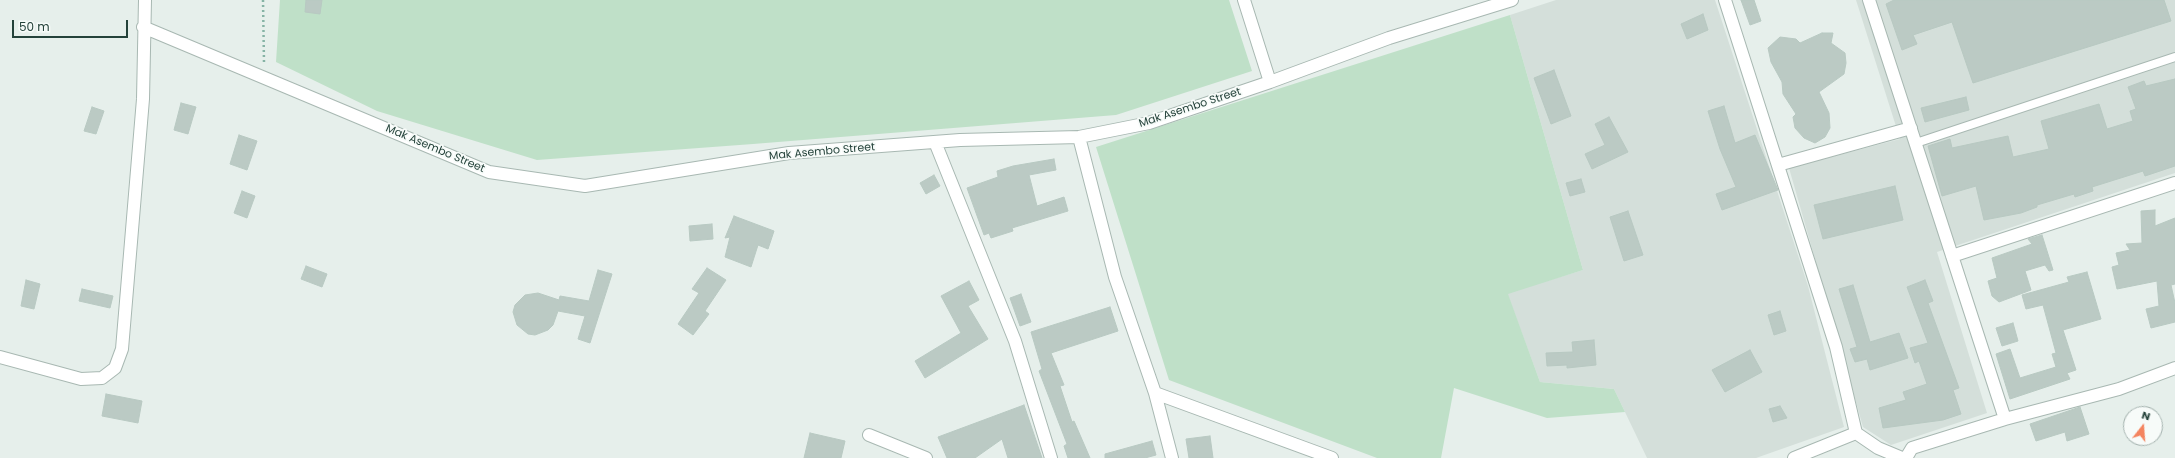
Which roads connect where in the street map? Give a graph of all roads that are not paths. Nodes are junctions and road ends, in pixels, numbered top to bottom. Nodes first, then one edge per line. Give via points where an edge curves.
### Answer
1 (145, 0) edge
2 (1244, 0) edge
3 (1512, 0) edge
4 (1725, 0) edge
5 (1869, 0) edge
6 (143, 27) junction
7 (2175, 57) edge
8 (1270, 82) junction
9 (1911, 128) junction
10 (1079, 137) junction
11 (935, 142) junction
12 (1916, 144) junction
13 (1778, 165) junction
14 (2175, 182) edge
15 (1952, 256) junction
16 (0, 357) edge
17 (2175, 368) edge
18 (1155, 393) junction
19 (2005, 419) junction
20 (1856, 433) junction
21 (869, 435) dead end
22 (926, 458) edge
23 (1051, 458) edge
24 (1172, 458) edge
25 (1332, 458) edge
26 (1794, 458) edge
27 (1902, 458) edge
28 (1906, 458) edge

1 - 6 street
2 - 8 street
3 - 8 street, Mak Asembo Street via 1389,38
4 - 13 street
5 - 9 street
6 - 11 street, Mak Asembo Street via 489,172 585,186 789,153
6 - 16 street via 143,99 122,349 115,368 102,378 81,379
7 - 12 lane
8 - 10 street, Mak Asembo Street via 1149,123
9 - 12 street
9 - 13 street
10 - 11 street, Mak Asembo Street
10 - 18 street via 1115,277
11 - 23 street via 1014,341
12 - 15 street
13 - 20 street via 1836,347
14 - 15 street
15 - 19 street
17 - 19 street via 2119,389
18 - 24 street
18 - 25 street
19 - 28 street via 1912,448
20 - 26 street
20 - 27 street via 1878,448
21 - 22 street

